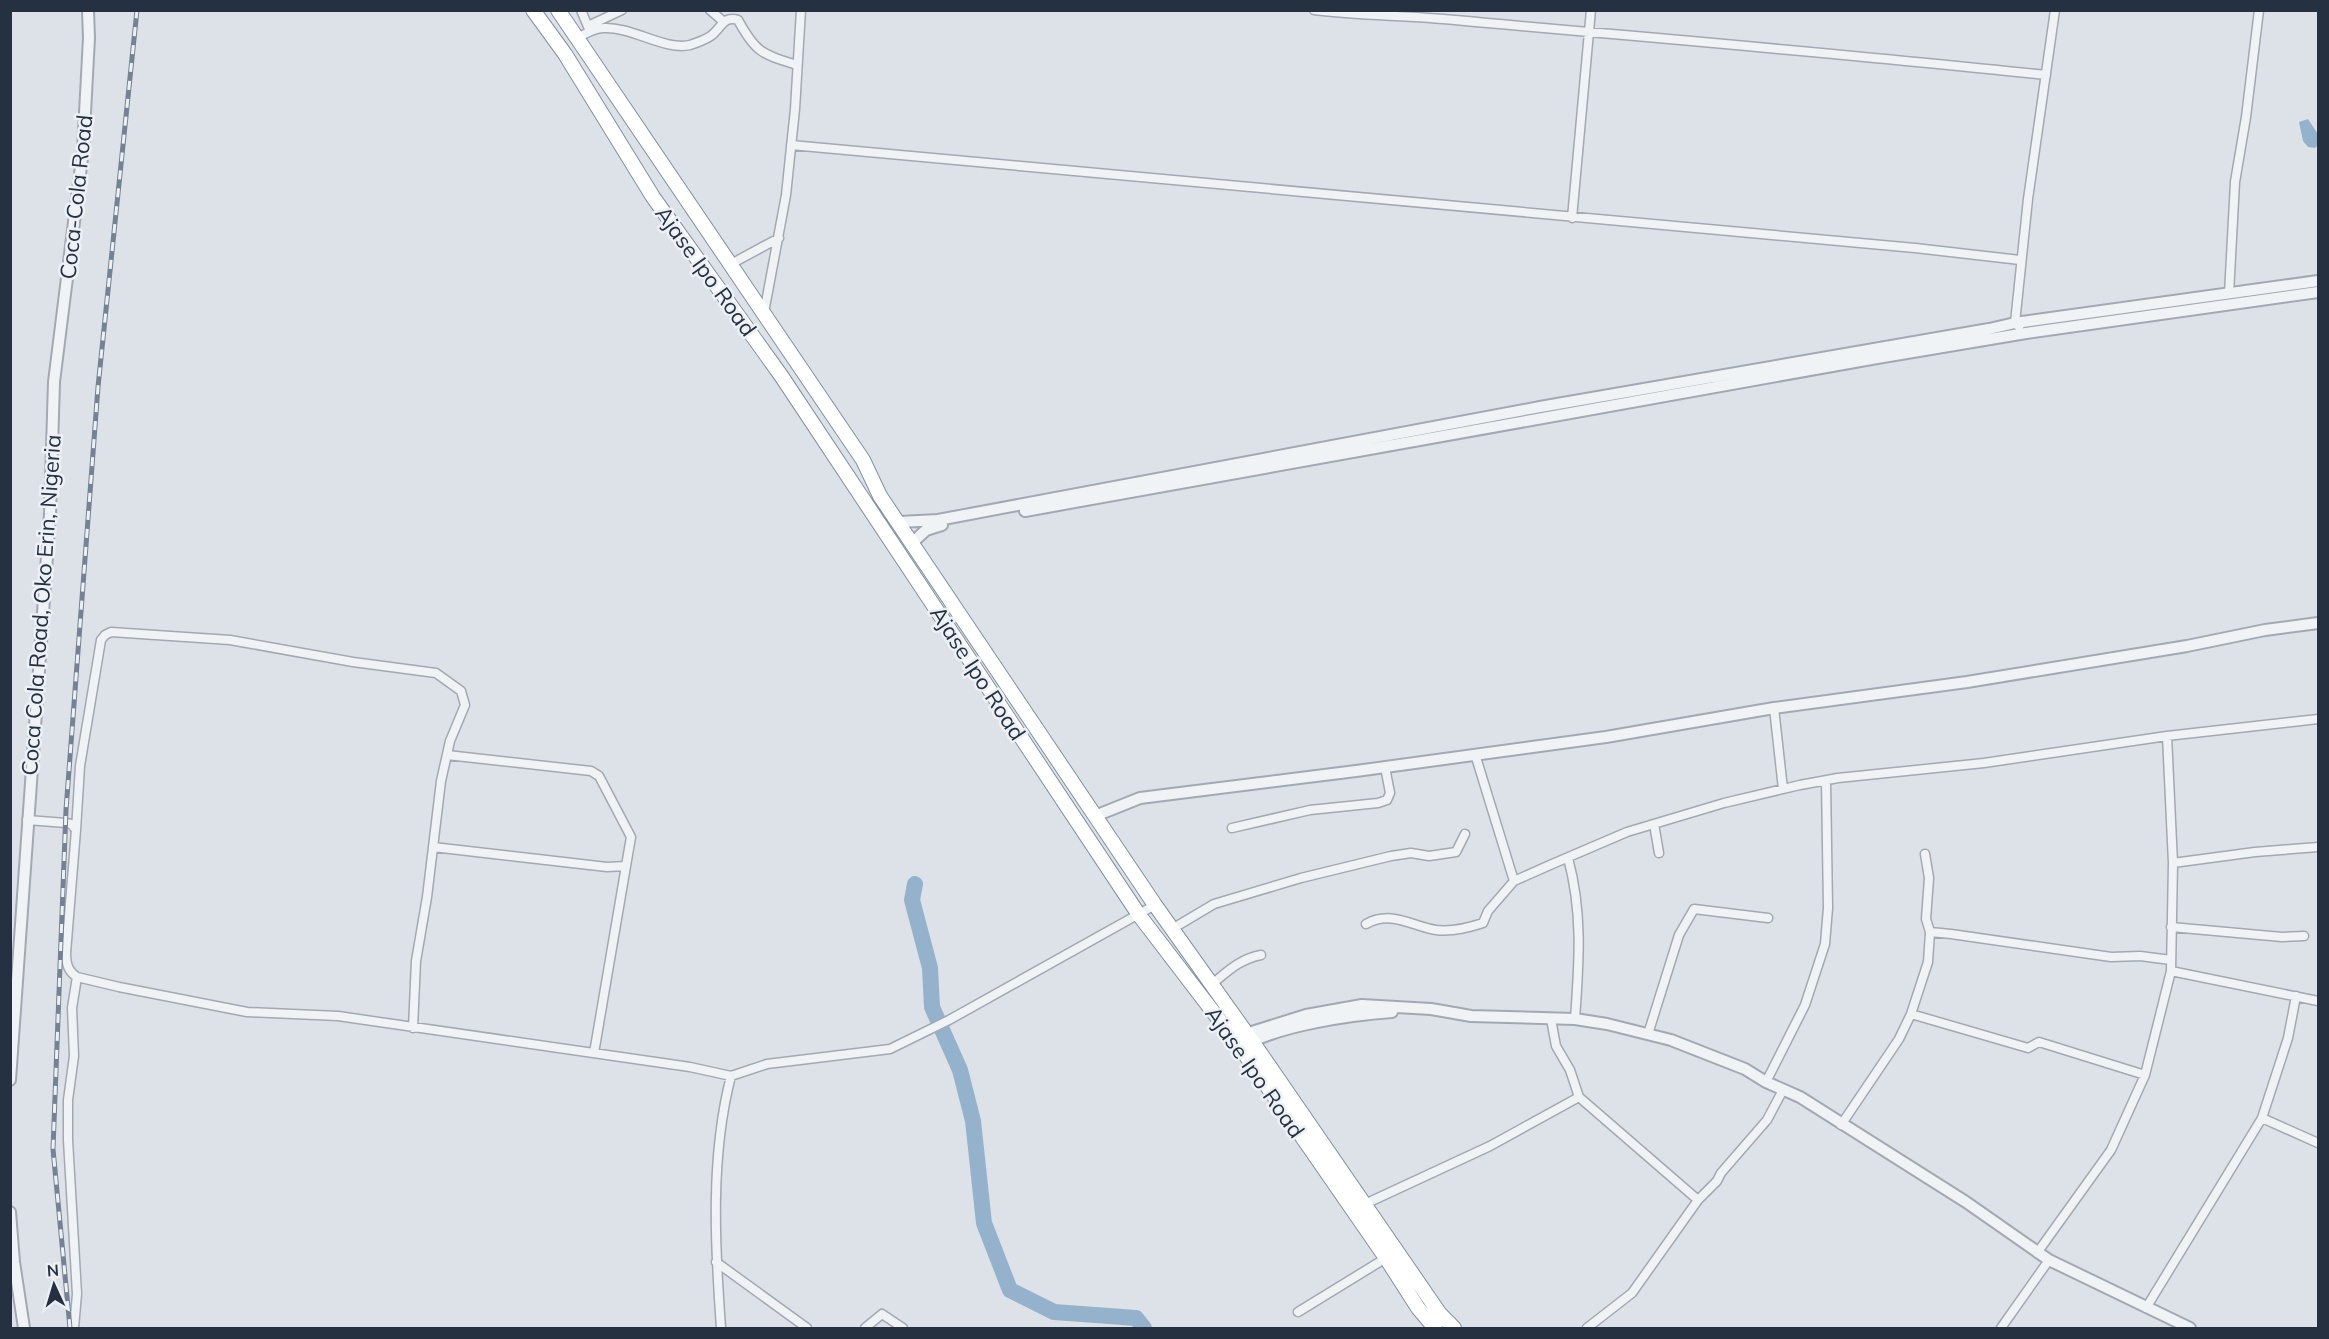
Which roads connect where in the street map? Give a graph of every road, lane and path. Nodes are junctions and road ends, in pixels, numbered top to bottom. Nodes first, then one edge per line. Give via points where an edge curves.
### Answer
1 (88, 10) edge
2 (533, 10) edge
3 (558, 10) edge
4 (581, 10) edge
5 (622, 10) edge
6 (710, 10) edge
7 (801, 10) edge
8 (1314, 10) edge
9 (1591, 10) edge
10 (2055, 10) edge
11 (2259, 10) edge
12 (727, 17) edge
13 (585, 32) junction
14 (1588, 33) junction
15 (797, 65) junction
16 (2046, 75) junction
17 (792, 145) junction
18 (1572, 218) junction
19 (779, 238) junction
20 (2020, 260) junction
21 (731, 264) junction
22 (2319, 281) edge
23 (2319, 292) edge
24 (2229, 294) junction
25 (764, 314) junction
26 (2015, 323) junction
27 (2026, 333) junction
28 (54, 382) joint
29 (899, 522) junction
30 (912, 543) junction
31 (2319, 623) edge
32 (1773, 708) junction
33 (2319, 719) edge
34 (2167, 736) junction
35 (447, 754) junction
36 (1475, 754) junction
37 (1385, 767) junction
38 (1826, 781) junction
39 (1783, 789) junction
40 (1095, 816) junction
41 (27, 819) junction
42 (1654, 824) junction
43 (1232, 828) dead end
44 (76, 830) junction
45 (1465, 834) dead end
46 (433, 847) junction
47 (2319, 847) edge
48 (1659, 854) dead end
49 (1925, 854) dead end
50 (1568, 858) junction
51 (2173, 863) junction
52 (626, 867) junction
53 (1514, 881) junction
54 (1155, 905) junction
55 (1139, 915) junction
56 (1768, 918) dead end
57 (1366, 924) dead end
58 (2171, 927) junction
59 (1172, 929) junction
60 (1930, 932) junction
61 (2304, 936) dead end
62 (1262, 955) dead end
63 (2171, 960) junction
64 (2171, 970) junction
65 (77, 977) junction
66 (1212, 984) junction
67 (2296, 996) junction
68 (2319, 1001) edge
69 (1911, 1014) junction
70 (1551, 1019) junction
71 (1575, 1019) junction
72 (413, 1028) junction
73 (1648, 1034) junction
74 (1243, 1040) junction
75 (594, 1053) junction
76 (2145, 1075) junction
77 (731, 1076) junction
78 (10, 1080) edge
79 (1766, 1082) junction
80 (1784, 1090) junction
81 (1579, 1097) junction
82 (2262, 1118) junction
83 (1841, 1125) junction
84 (2319, 1143) edge
85 (1698, 1200) junction
86 (1365, 1204) junction
87 (10, 1212) edge
88 (2037, 1253) junction
89 (1386, 1258) junction
90 (2049, 1260) junction
91 (716, 1262) junction
92 (2146, 1308) junction
93 (1298, 1312) dead end
94 (24, 1329) edge
95 (74, 1329) edge
96 (721, 1329) edge
97 (807, 1329) edge
98 (865, 1329) edge
99 (903, 1329) edge
100 (1435, 1329) edge
101 (1454, 1329) edge
102 (1587, 1329) edge
103 (2001, 1329) edge
104 (2190, 1329) edge

1 - 28 street, Coca-Cola Road via 83,150
2 - 55 highway, Ajase Ipo Road via 565,54 653,197 782,377
3 - 13 highway, Ajase Ipo Road
4 - 13 street
5 - 13 street
6 - 12 street
7 - 15 street
8 - 14 street
9 - 14 street
10 - 16 street
11 - 24 street via 2235,182
12 - 13 street via 713,34 687,46 614,29
12 - 15 street via 738,20 765,55
13 - 21 highway, Ajase Ipo Road
14 - 16 street
14 - 18 street
15 - 17 street
16 - 20 street
17 - 18 street
17 - 19 street
18 - 20 street
19 - 21 street
19 - 25 street
20 - 26 street
21 - 25 highway, Ajase Ipo Road
22 - 24 street
23 - 27 street
24 - 26 street
25 - 29 highway, Ajase Ipo Road via 863,460 880,496
26 - 27 street
26 - 29 street via 932,521
27 - 30 street via 945,524 926,530
28 - 41 street, Coca Cola Road, Oko Erin, Nigeria via 50,514
29 - 30 highway, Ajase Ipo Road
30 - 40 highway, Ajase Ipo Road
31 - 32 street via 1967,681
32 - 36 street via 1606,737
32 - 39 street
33 - 34 street
34 - 38 street via 1995,762
34 - 51 street
35 - 44 street via 465,705 461,691 436,673 230,640 111,632 101,640 80,766
35 - 46 street
35 - 52 street via 591,771 599,776 631,837
36 - 37 street
36 - 53 street
37 - 40 street via 1140,798
37 - 43 street via 1390,793 1387,800 1310,810
38 - 39 street
38 - 79 street via 1825,944 1804,1005
39 - 42 street
40 - 54 highway, Ajase Ipo Road
41 - 44 street via 71,824
41 - 78 street, Coca Cola Road, Oko Erin, Nigeria
42 - 48 street
42 - 50 street
44 - 65 street via 66,964
45 - 59 street via 1456,852 1391,856 1301,879 1214,904
46 - 52 street
46 - 72 street via 416,961
47 - 51 street
49 - 60 street via 1929,878 1926,919
50 - 53 street
50 - 71 street via 1576,888 1580,953
51 - 58 street
52 - 75 street
53 - 57 street via 1488,910 1483,923 1472,927 1438,930 1398,918
54 - 55 street
54 - 59 highway, Ajase Ipo Road
55 - 74 highway, Ajase Ipo Road
55 - 77 street via 931,1030 890,1048 767,1064
56 - 73 street via 1694,909 1679,935
58 - 61 street
58 - 63 street
59 - 66 highway, Ajase Ipo Road
60 - 63 street via 2110,957
60 - 69 street via 1928,962
62 - 66 street via 1241,961
63 - 64 street
64 - 67 street
64 - 76 street
65 - 72 street via 247,1011 338,1016
65 - 95 street via 68,1100 77,1294
66 - 74 highway, Ajase Ipo Road
67 - 68 street
67 - 82 street via 2288,1038
69 - 76 street via 2028,1048 2039,1042
69 - 83 street via 1899,1039
70 - 71 street
70 - 74 street via 1471,1016 1431,1009 1336,1019
70 - 81 street via 1556,1046
71 - 73 street
72 - 75 street
73 - 79 street via 1745,1069
74 - 86 highway, Ajase Ipo Road
74 - 89 highway, Ajase Ipo Road
75 - 77 street
76 - 88 street via 2106,1158
77 - 91 street via 723,1105 718,1167
79 - 80 street
80 - 83 street
80 - 85 street via 1767,1120
81 - 85 street
81 - 86 street via 1490,1146
82 - 84 street
82 - 92 street
83 - 88 street via 1966,1202
85 - 102 street via 1632,1293
86 - 101 highway, Ajase Ipo Road
87 - 94 street
88 - 90 street
89 - 93 street
89 - 100 highway, Ajase Ipo Road
90 - 92 street
90 - 103 street
91 - 96 street
91 - 97 street
92 - 104 street
98 - 99 street via 882,1314

